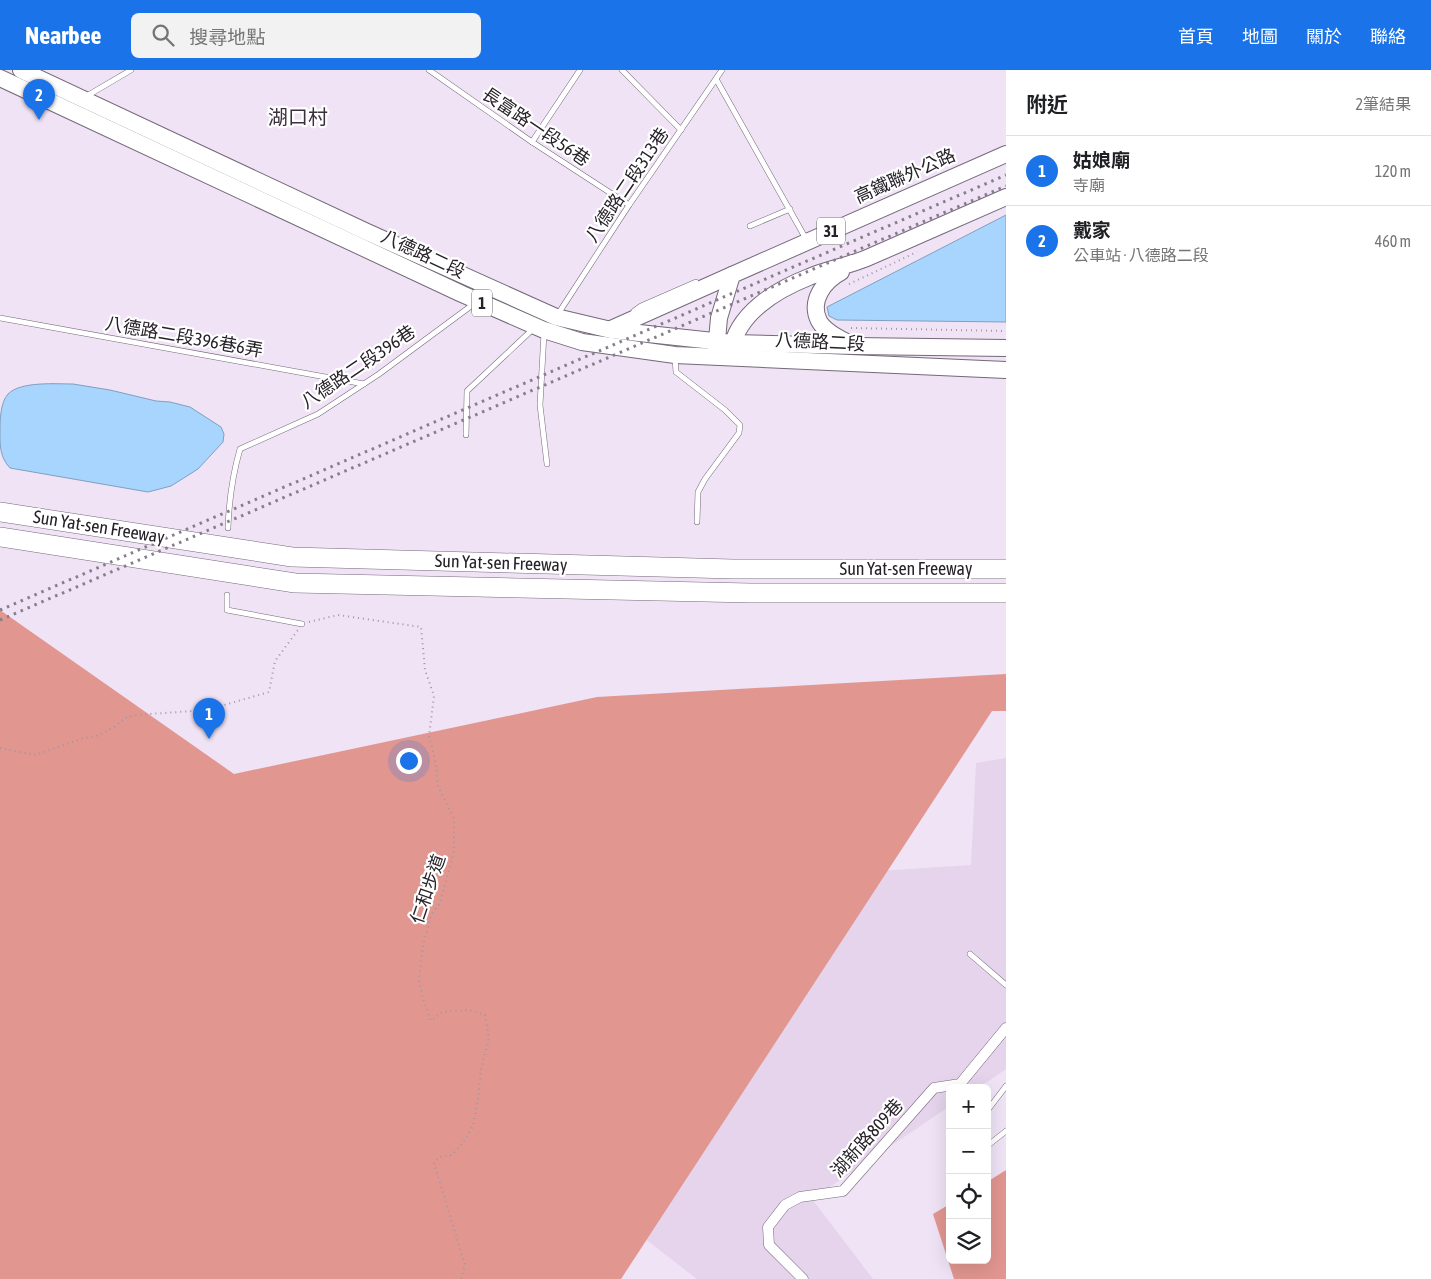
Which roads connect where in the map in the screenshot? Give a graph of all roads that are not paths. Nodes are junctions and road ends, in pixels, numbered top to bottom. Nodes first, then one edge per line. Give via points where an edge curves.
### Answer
1 (21, 70) edge
2 (131, 70) edge
3 (429, 70) edge
4 (580, 70) edge
5 (622, 70) edge
6 (722, 70) edge
7 (0, 78) edge
8 (716, 79) junction
9 (83, 99) junction
10 (680, 130) junction
11 (532, 142) junction
12 (1006, 154) edge
13 (1006, 197) edge
14 (629, 205) junction
15 (790, 210) junction
16 (750, 226) dead end
17 (806, 239) junction
18 (364, 240) junction
19 (768, 252) dead end
20 (864, 260) junction
21 (732, 275) junction
22 (704, 279) dead end
23 (477, 301) junction
24 (556, 317) junction
25 (0, 318) edge
26 (540, 328) junction
27 (611, 330) junction
28 (855, 346) junction
29 (1006, 348) edge
30 (724, 349) junction
31 (675, 355) junction
32 (1006, 370) edge
33 (364, 384) junction
34 (466, 435) dead end
35 (547, 464) dead end
36 (0, 512) edge
37 (697, 522) dead end
38 (228, 528) dead end
39 (0, 537) edge
40 (1006, 569) edge
41 (1006, 593) edge
42 (227, 595) dead end
43 (302, 624) road end
44 (970, 954) dead end
45 (1006, 985) edge
46 (1006, 1028) edge
47 (1006, 1086) edge
48 (991, 1106) edge
49 (1006, 1131) edge
50 (991, 1143) edge
51 (804, 1279) edge

1 - 9 main road, 八德路二段 / 1
2 - 9 lane
3 - 11 lane, 長富路一段56巷
4 - 11 lane
5 - 10 lane
6 - 8 lane, 八德路二段313巷
7 - 18 main road, 八德路二段 / 1
8 - 10 lane, 八德路二段313巷
8 - 15 lane
9 - 18 main road, 八德路二段 / 1
10 - 14 lane, 八德路二段313巷
11 - 14 lane, 長富路一段56巷
12 - 17 main road, 高鐵聯外公路 / 31
13 - 20 main road, 31
14 - 24 lane, 八德路二段313巷
15 - 16 lane
15 - 17 lane
17 - 19 lane
17 - 21 main road, 高鐵聯外公路 / 31
18 - 23 main road, 八德路二段 / 1
18 - 24 main road, 八德路二段 / 1
20 - 28 main road, 31 via 824,284 816,309 820,322 830,332
20 - 30 main road, 31 via 809,277 778,292 756,307
21 - 27 main road, 31
21 - 30 main road via 719,318
22 - 27 lane via 641,306
23 - 26 main road, 八德路二段 / 1
23 - 33 lane, 八德路二段396巷
24 - 27 main road, 八德路二段 / 1
25 - 33 lane, 八德路二段396巷6弄
26 - 31 main road, 八德路二段 / 1 via 582,342
26 - 34 lane via 467,391
26 - 35 lane via 540,405
27 - 30 main road, 八德路二段 / 1
28 - 29 main road, 八德路二段 / 1
28 - 30 main road, 八德路二段 / 1
30 - 31 main road, 八德路二段 / 1
30 - 32 main road, 八德路二段 / 1
31 - 37 lane via 676,372 740,425 739,433 698,492
33 - 38 lane, 八德路二段396巷 via 318,414 240,449 232,478
36 - 40 highway, Sun Yat-sen Freeway via 292,557 733,570
39 - 41 highway, Sun Yat-sen Freeway via 295,583 751,593
42 - 43 lane via 227,610
44 - 45 lane
46 - 51 street, 湖新路809巷 via 960,1084 934,1088 844,1191 800,1197 785,1205 768,1227 769,1246
47 - 48 lane
49 - 50 lane

